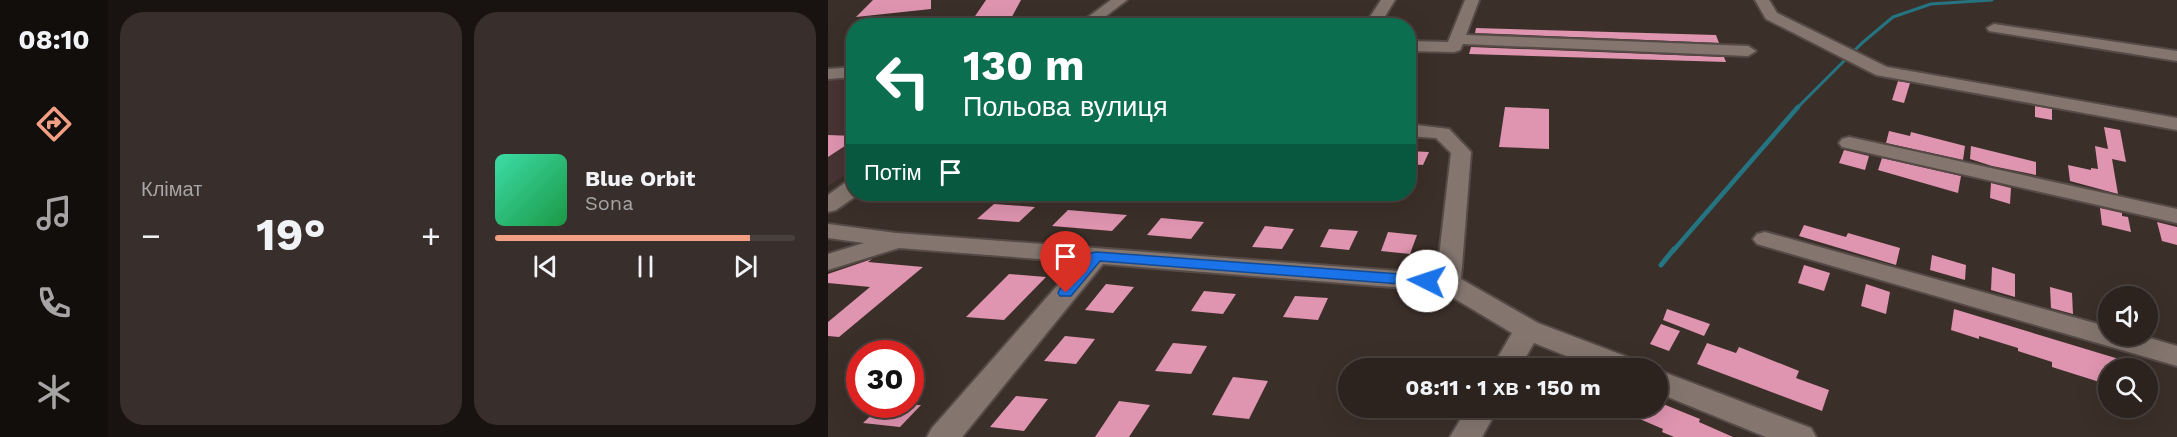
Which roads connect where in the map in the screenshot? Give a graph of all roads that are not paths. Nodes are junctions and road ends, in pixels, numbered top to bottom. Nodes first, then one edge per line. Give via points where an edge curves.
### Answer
1 (1120, 0) edge
2 (1389, 0) edge
3 (1472, 0) edge
4 (1762, 0) edge
5 (1094, 18) edge
6 (1377, 18) edge
7 (1994, 28) dead end
8 (1457, 39) junction
9 (1416, 46) edge
10 (1748, 51) dead end
11 (2177, 56) edge
12 (846, 73) edge
13 (828, 74) edge
14 (2177, 124) edge
15 (1416, 131) edge
16 (1849, 143) dead end
17 (846, 193) edge
18 (828, 205) edge
19 (2177, 216) edge
20 (828, 231) edge
21 (1765, 239) dead end
22 (896, 240) junction
23 (1096, 256) junction
24 (828, 262) edge
25 (1448, 283) junction
26 (1528, 330) junction
27 (2177, 356) edge
28 (1511, 358) edge
29 (1600, 358) edge
30 (1668, 385) edge
31 (1477, 418) edge
32 (943, 437) edge
33 (1466, 437) edge
34 (1800, 437) edge

1 - 5 street
2 - 6 street
3 - 8 street
4 - 14 street via 1771,16 1882,70
7 - 11 street
8 - 9 street via 1454,47
8 - 10 street
12 - 13 street
15 - 25 street via 1442,133 1461,152
16 - 19 street
17 - 18 street
20 - 22 street
21 - 27 street
22 - 23 street
22 - 24 street
23 - 25 street
23 - 32 street
25 - 26 street
26 - 28 street
26 - 29 street
30 - 34 street
31 - 33 street

